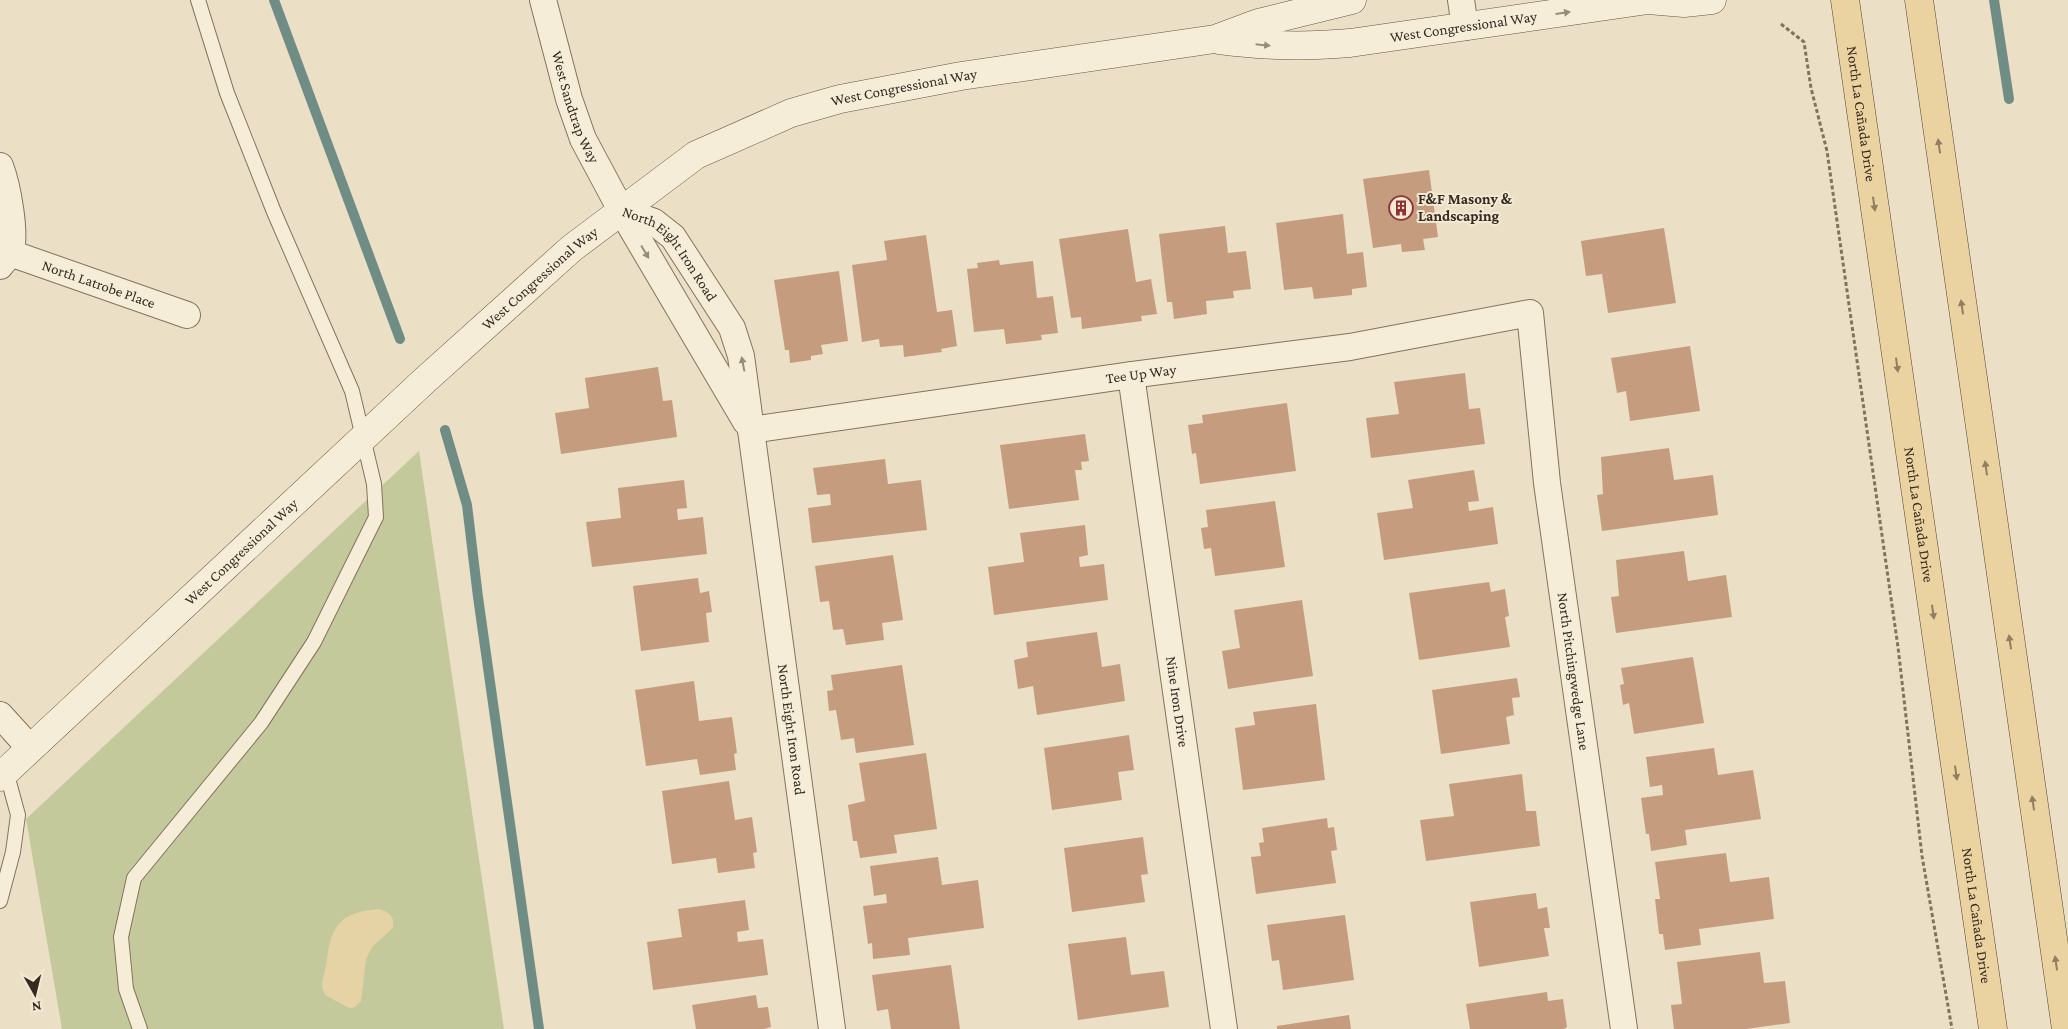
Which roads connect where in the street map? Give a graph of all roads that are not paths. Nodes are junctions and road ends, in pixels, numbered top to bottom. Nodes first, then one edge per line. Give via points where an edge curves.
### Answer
1 (198, 0) edge
2 (542, 0) edge
3 (1352, 0) edge
4 (1461, 0) edge
5 (1648, 0) edge
6 (1712, 0) edge
7 (1844, 0) edge
8 (1918, 0) edge
9 (1465, 26) junction
10 (1215, 40) junction
11 (0, 166) edge
12 (621, 210) junction
13 (5, 259) edge
14 (1530, 313) joint
15 (187, 315) dead end
16 (1131, 375) junction
17 (751, 430) junction
18 (363, 438) junction
19 (0, 714) edge
20 (30, 748) junction
21 (3, 774) edge
22 (0, 901) edge
23 (140, 1029) edge
24 (832, 1029) edge
25 (1224, 1029) edge
26 (1624, 1029) edge
27 (1993, 1029) edge
28 (2066, 1029) edge

1 - 18 lane via 227,94 352,391
2 - 12 street, West Sandtrap Way via 583,139
3 - 10 street, West Congressional Way via 1258,23
4 - 9 street
5 - 6 street, West Congressional Way via 1684,3
9 -> 5 street, West Congressional Way
7 -> 27 main road, North La Cañada Drive
28 -> 8 main road
10 -> 9 street, West Congressional Way via 1308,46
10 - 12 street, West Congressional Way via 961,76 840,99 791,113 696,154
11 - 13 street via 12,225
12 -> 17 street, North Eight Iron Road
17 -> 12 street, North Eight Iron Road via 746,380 732,328 673,237 654,222
12 - 18 street, West Congressional Way via 572,248
13 - 15 street, North Latrobe Place
14 - 16 street, Tee Up Way via 1350,347
14 - 26 street, North Pitchingwedge Lane via 1547,483
16 - 17 street, Tee Up Way
16 - 25 street, Nine Iron Drive
17 - 24 street, North Eight Iron Road
18 - 20 street, West Congressional Way
18 - 23 lane via 374,484 376,517 314,642 261,723 134,878 121,937 126,989
19 - 20 street
20 - 21 street, West Congressional Way
21 - 22 lane via 18,815 13,852

